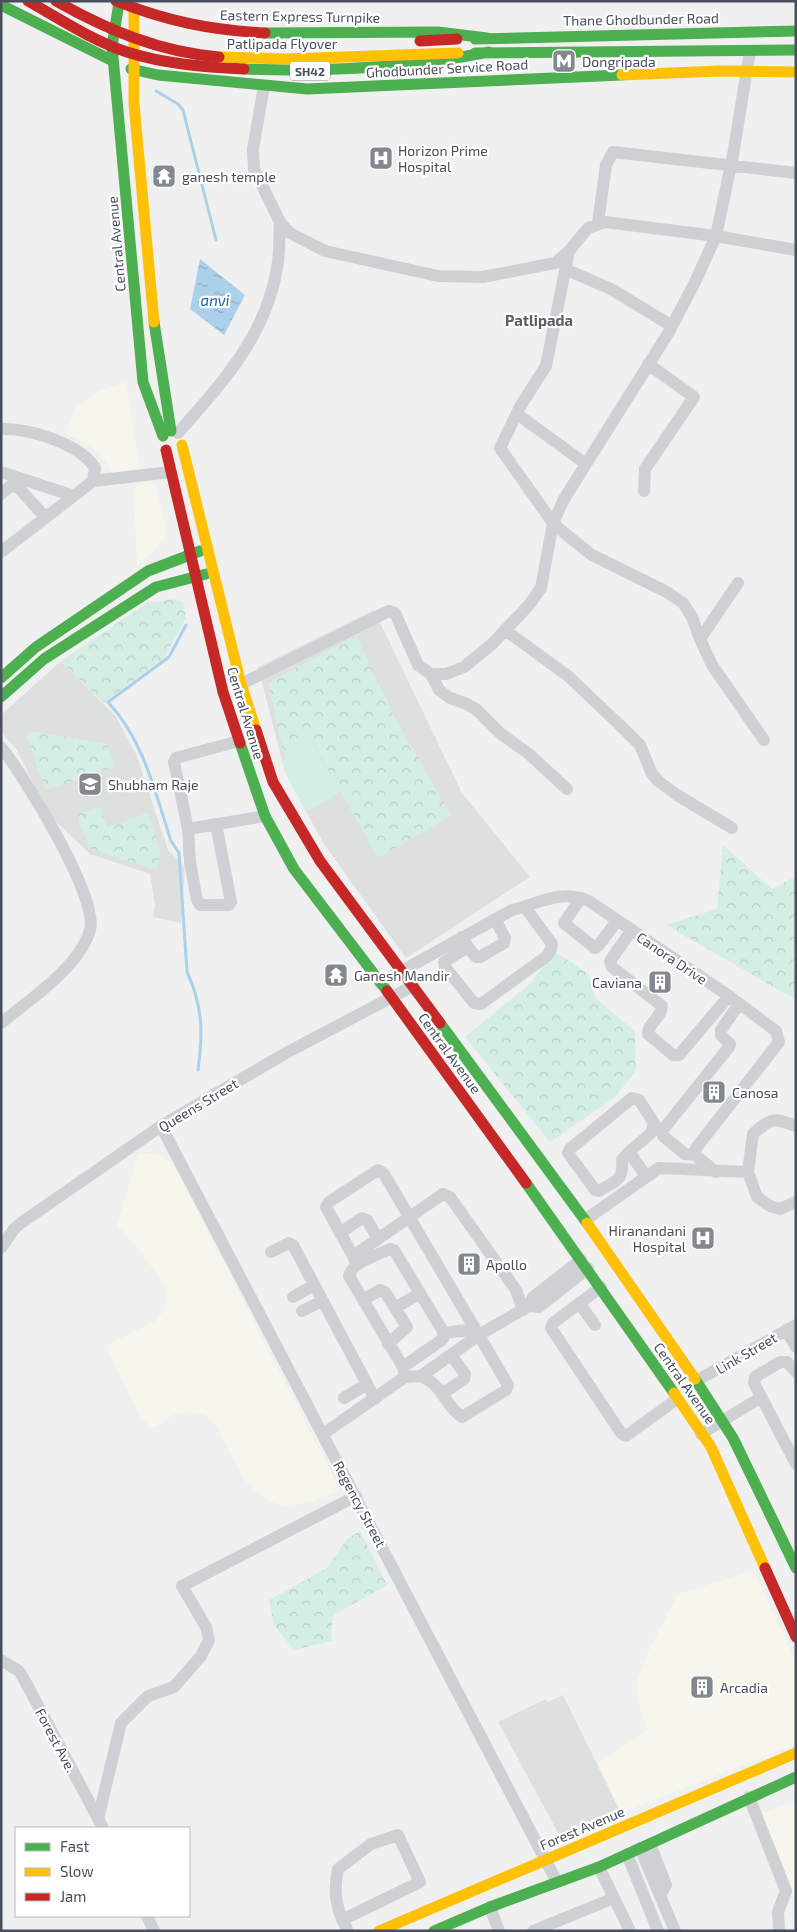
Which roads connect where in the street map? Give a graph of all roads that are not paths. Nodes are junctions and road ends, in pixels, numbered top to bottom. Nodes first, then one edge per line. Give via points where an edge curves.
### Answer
1 (28, 1) edge
2 (56, 1) edge
3 (118, 2) edge
4 (1, 5) edge
5 (134, 9) junction
6 (108, 13) dead end
7 (147, 28) dead end
8 (796, 32) edge
9 (487, 38) junction
10 (229, 45) dead end
11 (318, 45) dead end
12 (112, 46) junction
13 (268, 47) dead end
14 (796, 50) edge
15 (750, 51) junction
16 (131, 52) junction
17 (489, 52) junction
18 (113, 62) junction
19 (132, 69) junction
20 (747, 72) junction
21 (796, 72) edge
22 (264, 86) junction
23 (732, 165) junction
24 (796, 173) edge
25 (280, 222) junction
26 (598, 223) junction
27 (716, 236) junction
28 (796, 250) edge
29 (568, 252) junction
30 (565, 269) junction
31 (672, 326) junction
32 (648, 364) junction
33 (516, 414) junction
34 (1, 429) edge
35 (173, 436) junction
36 (166, 450) junction
37 (586, 464) junction
38 (1, 472) edge
39 (171, 472) junction
40 (93, 481) junction
41 (644, 491) dead end
42 (1, 494) edge
43 (74, 496) junction
44 (45, 517) junction
45 (553, 523) junction
46 (207, 549) junction
47 (1, 552) edge
48 (189, 555) junction
49 (213, 571) junction
50 (195, 578) junction
51 (738, 583) dead end
52 (505, 630) junction
53 (700, 639) junction
54 (431, 674) junction
55 (5, 675) edge
56 (18, 682) junction
57 (240, 684) junction
58 (1, 697) edge
59 (764, 740) dead end
60 (239, 741) junction
61 (1, 747) edge
62 (567, 789) dead end
63 (265, 816) junction
64 (216, 824) junction
65 (732, 828) dead end
66 (188, 829) junction
67 (581, 898) junction
68 (525, 907) junction
69 (495, 919) junction
70 (617, 921) junction
71 (631, 931) junction
72 (465, 942) junction
73 (402, 970) junction
74 (380, 983) junction
75 (413, 986) junction
76 (391, 996) junction
77 (729, 996) junction
78 (739, 1004) junction
79 (1, 1023) edge
80 (161, 1126) junction
81 (796, 1126) edge
82 (629, 1152) junction
83 (695, 1155) junction
84 (716, 1172) junction
85 (748, 1172) junction
86 (646, 1176) junction
87 (796, 1202) edge
88 (411, 1217) junction
89 (585, 1220) junction
90 (340, 1233) junction
91 (378, 1239) junction
92 (1, 1248) edge
93 (271, 1252) dead end
94 (355, 1260) junction
95 (585, 1264) junction
96 (314, 1285) junction
97 (600, 1287) junction
98 (420, 1293) junction
99 (293, 1297) dead end
100 (363, 1300) junction
101 (322, 1301) junction
102 (579, 1303) junction
103 (395, 1308) junction
104 (526, 1308) junction
105 (302, 1311) dead end
106 (595, 1326) dead end
107 (791, 1328) edge
108 (477, 1332) junction
109 (444, 1333) junction
110 (388, 1344) junction
111 (796, 1347) edge
112 (452, 1355) junction
113 (404, 1372) junction
114 (796, 1372) edge
115 (421, 1376) junction
116 (696, 1381) junction
117 (367, 1384) junction
118 (442, 1394) junction
119 (344, 1398) dead end
120 (754, 1398) dead end
121 (376, 1399) junction
122 (677, 1399) junction
123 (720, 1418) junction
124 (324, 1434) junction
125 (701, 1434) junction
126 (796, 1464) edge
127 (356, 1496) junction
128 (796, 1568) edge
129 (796, 1636) edge
130 (1, 1660) edge
131 (796, 1753) edge
132 (796, 1777) edge
133 (706, 1791) junction
134 (749, 1798) junction
135 (715, 1816) junction
136 (100, 1824) edge
137 (645, 1846) junction
138 (627, 1854) junction
139 (547, 1859) junction
140 (599, 1867) junction
141 (557, 1882) junction
142 (614, 1898) junction
143 (438, 1905) junction
144 (490, 1907) junction
145 (147, 1917) edge
146 (345, 1925) edge
147 (445, 1926) junction
148 (154, 1931) edge
149 (379, 1931) edge
150 (434, 1931) edge
151 (498, 1931) edge
152 (533, 1931) edge
153 (630, 1931) edge
154 (658, 1931) edge
155 (675, 1931) edge
156 (779, 1931) edge

1 - 12 main road, SH42
2 - 17 main road, Patlipada Flyover, bridge via 126,36 167,49 248,61
3 - 5 main road, Eastern Express Turnpike
3 - 12 main road, Central Avenue
4 - 18 main road
5 - 9 main road, Eastern Express Turnpike via 170,21 225,32 439,32
5 - 16 main road, Central Avenue
6 - 7 main road
8 - 9 main road, Thane Ghodbunder Road
9 - 11 main road, Patlipada Flyover, bridge
10 - 13 main road, Patlipada Flyover
12 - 16 main road, SH42
12 - 18 main road, Central Avenue
14 - 15 main road, SH42
15 - 17 main road, SH42
15 - 20 street
16 - 17 main road, SH42 via 165,61 205,66 331,71 444,62
16 - 19 main road, Central Avenue
18 - 35 main road, Central Avenue via 143,382
19 - 22 main road, Ghodbunder Service Road via 158,75
19 - 35 main road, Central Avenue via 152,314 160,379
20 - 21 main road, Ghodbunder Service Road
20 - 22 main road, Ghodbunder Service Road via 307,90
20 - 23 street
22 - 25 street via 253,149 254,169
23 - 24 street
23 - 26 street via 613,152 606,165
23 - 27 street
25 - 29 street via 290,233 325,251 438,276 483,277 538,268 555,263
25 - 35 street via 277,268 267,308 250,344 214,393
26 - 27 street
26 - 29 street via 588,228
27 - 28 street
27 - 31 street
29 - 30 street
30 - 31 street via 610,289
30 - 33 street via 546,366
31 - 32 street
32 - 37 street
32 - 41 street via 694,397 645,468
33 - 37 street
33 - 45 street via 500,448
34 - 40 street via 14,429 66,444 88,457 95,468
35 - 36 main road, Central Avenue via 161,442
35 - 36 main road via 173,452
35 - 46 main road, Central Avenue
36 - 39 main road, Central Avenue
37 - 45 street
38 - 43 street
39 - 40 street
39 - 48 main road, Central Avenue
40 - 43 street
42 - 44 street via 9,487 17,486
43 - 44 street
44 - 47 street
45 - 52 street via 541,588
45 - 53 street via 592,555 675,597 692,617
46 - 48 main road
46 - 49 main road, Central Avenue
48 - 50 main road, Central Avenue
48 - 55 main road via 148,571 36,647
49 - 50 main road
49 - 57 main road, Central Avenue
50 - 56 main road via 156,587 44,659
50 - 60 main road, Central Avenue via 223,692
51 - 53 street
52 - 54 street via 464,667 446,674
52 - 65 street via 568,676 624,729 640,745 658,781
53 - 59 street via 712,664
54 - 57 street via 418,665 395,613 389,611
54 - 62 street via 439,690 477,710
55 - 56 main road
56 - 58 main road
57 - 73 main road, Central Avenue via 273,782 320,861
60 - 63 main road, Central Avenue
60 - 66 street via 176,758 174,762
61 - 79 street via 78,876 90,910 91,929 74,960
63 - 64 street
63 - 74 main road, Central Avenue via 294,869
64 - 66 street
64 - 66 street via 229,905 200,905 197,900
67 - 68 street, Canora Drive via 555,896
67 - 70 street, Canora Drive
67 - 70 street via 564,923 595,948
68 - 69 street, Canora Drive
68 - 72 street via 552,944 552,949 481,1004 474,1004 444,967 444,962
69 - 72 street, Canora Drive
69 - 72 street via 505,938 504,943 480,958
70 - 71 street, Canora Drive
71 - 77 street, Canora Drive
71 - 77 street via 610,961 612,967 662,1006 648,1034 673,1055 678,1055
72 - 73 street, Canora Drive
73 - 74 street, Canora Drive
73 - 75 main road, Central Avenue
74 - 76 main road, Central Avenue
75 - 76 street, Queens Street
75 - 89 main road, Central Avenue
76 - 80 street, Queens Street
76 - 95 main road, Central Avenue
77 - 78 street, Canora Drive
78 - 83 street, Canora Drive via 776,1031 779,1042 696,1148
78 - 83 street via 720,1030 729,1047 662,1131 663,1136 685,1154
80 - 92 street, Queens Street via 21,1223
80 - 124 street, Regency Street
81 - 85 street via 778,1119 768,1121 753,1134
82 - 82 street via 651,1133 654,1123 639,1100 632,1098 568,1153 599,1192 621,1177 622,1160
82 - 86 street
83 - 84 street
84 - 85 street
84 - 86 street via 659,1168
85 - 87 street via 757,1196 770,1206 780,1209
86 - 89 street
88 - 90 street via 384,1174 378,1170 329,1202 326,1207
88 - 91 street
88 - 104 street via 443,1194 450,1196
88 - 108 street
89 - 116 main road, Central Avenue
90 - 91 street via 362,1218 367,1220
90 - 94 street
91 - 94 street
93 - 96 street via 289,1243 293,1245
94 - 98 street via 394,1250
94 - 100 street via 349,1276
95 - 97 main road, Central Avenue
95 - 104 street via 539,1307
96 - 99 street
96 - 101 street
97 - 102 street
97 - 122 main road, Central Avenue
98 - 103 street
98 - 109 street
100 - 103 street via 380,1290 385,1292
100 - 110 street
101 - 105 street
101 - 117 street
102 - 106 street
102 - 122 street via 551,1328 621,1433 626,1436 653,1409
103 - 110 street via 407,1327
104 - 108 street
107 - 111 street
107 - 116 street, Link Street
108 - 109 street
108 - 112 street
108 - 118 street via 508,1385 506,1390 462,1417
109 - 113 street via 442,1339
110 - 113 street
112 - 115 street
112 - 118 street via 466,1374 464,1379
113 - 115 street
113 - 121 street
114 - 126 street via 787,1362 780,1362 755,1377 754,1383
115 - 118 street via 433,1381
116 - 123 main road, Central Avenue
117 - 119 street
117 - 121 street
120 - 123 street
121 - 124 street
122 - 125 main road, Central Avenue
123 - 125 street
123 - 128 main road, Central Avenue
124 - 127 street, Regency Street
125 - 129 main road, Central Avenue via 711,1447
127 - 136 street via 182,1586 206,1627 209,1640 201,1656 174,1687 148,1696 121,1723
127 - 139 street, Regency Street
130 - 136 street, Forest Ave. via 19,1671
131 - 133 main road, Forest Avenue
132 - 134 main road
133 - 135 main road
133 - 139 main road, Forest Avenue
134 - 135 main road
134 - 156 street via 786,1891 778,1912
135 - 137 main road
137 - 138 main road
137 - 155 street via 666,1885 660,1896
138 - 140 main road
138 - 154 street
139 - 141 street, Regency Street
139 - 143 main road, Forest Avenue
140 - 141 main road
140 - 142 street
141 - 144 main road
142 - 152 street
142 - 153 street
143 - 147 main road
143 - 149 main road, Forest Avenue
144 - 147 main road
144 - 151 street
145 - 148 street
146 - 146 street via 337,1910 334,1887 338,1868 371,1844 398,1835 420,1882
147 - 150 main road

